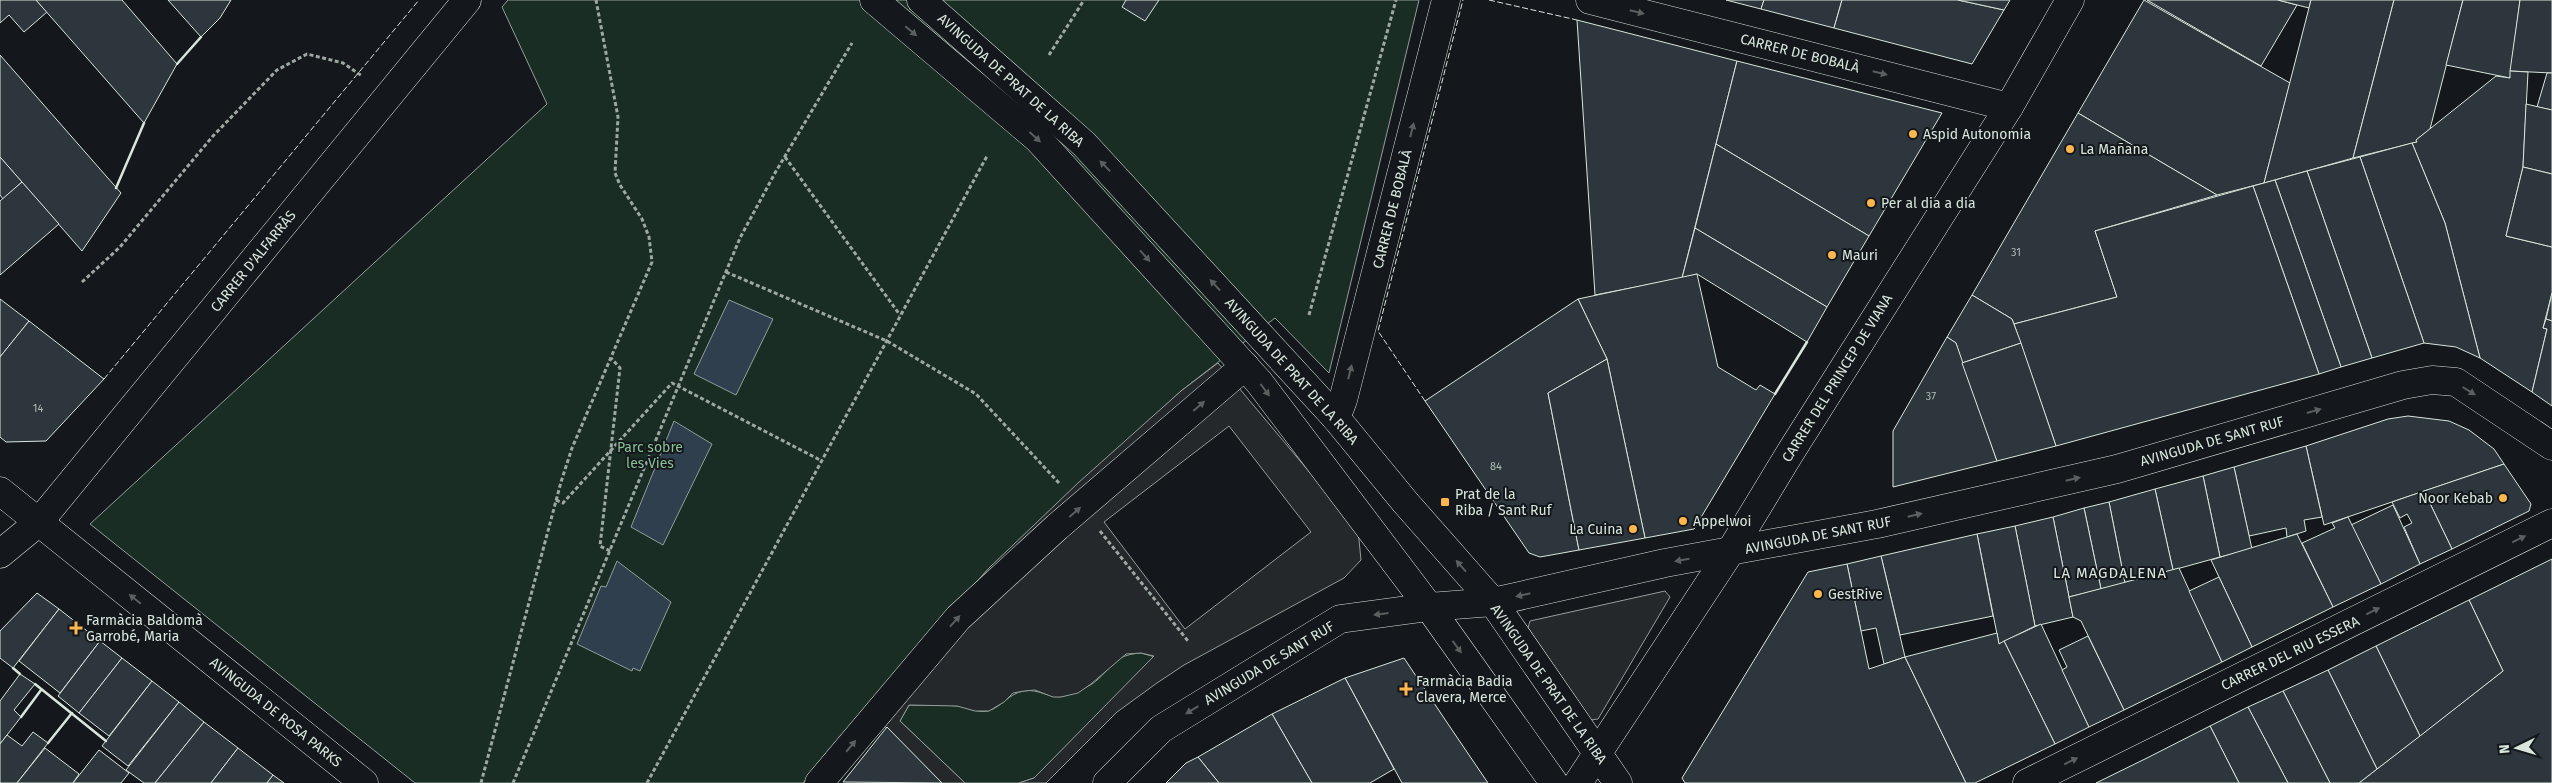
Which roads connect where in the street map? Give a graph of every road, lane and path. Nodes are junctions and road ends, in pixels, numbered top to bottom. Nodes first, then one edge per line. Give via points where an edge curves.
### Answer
1 (467, 0) edge
2 (596, 0) edge
3 (874, 0) edge
4 (921, 0) edge
5 (1084, 0) edge
6 (1396, 0) edge
7 (1446, 0) edge
8 (1590, 0) edge
9 (2070, 0) edge
10 (852, 44) dead end
11 (1049, 55) dead end
12 (384, 101) junction
13 (2009, 107) junction
14 (986, 156) dead end
15 (785, 157) junction
16 (726, 272) junction
17 (82, 282) dead end
18 (900, 315) junction
19 (1309, 315) dead end
20 (887, 341) junction
21 (611, 358) junction
22 (1244, 366) junction
23 (679, 387) junction
24 (1336, 418) junction
25 (2552, 446) edge
26 (611, 450) junction
27 (822, 462) junction
28 (0, 491) edge
29 (556, 500) junction
30 (1081, 507) junction
31 (39, 522) junction
32 (2552, 523) edge
33 (610, 551) junction
34 (1730, 552) junction
35 (0, 554) edge
36 (1493, 602) junction
37 (1429, 607) junction
38 (1188, 641) dead end
39 (1598, 752) junction
40 (364, 783) edge
41 (481, 783) edge
42 (512, 783) edge
43 (647, 783) edge
44 (819, 783) edge
45 (1107, 783) edge
46 (1554, 783) edge
47 (1578, 783) edge
48 (1618, 783) edge
49 (2028, 783) edge

1 - 12 street, CARRER D'ALFARRÀS
2 - 21 path via 618,117 616,173 642,219 649,237 652,262
3 -> 22 street, AVINGUDA DE PRAT DE LA RIBA via 1038,139
24 -> 4 street, AVINGUDA DE PRAT DE LA RIBA via 1084,144
5 - 11 path
6 - 19 path
24 -> 7 street, CARRER DE BOBALÀ
8 -> 13 street, CARRER DE BOBALÀ
9 - 13 street, CARRER DEL PRINCEP DE VIANA
10 - 15 path
12 - 17 path via 359,72 343,63 307,54 277,70 213,136 120,247
12 - 31 street, CARRER D'ALFARRÀS
13 - 34 street, CARRER DEL PRINCEP DE VIANA
14 - 18 path
15 - 16 path via 740,238
15 - 18 path
16 - 20 path
16 - 23 path
18 - 20 path
20 - 27 path
20 - 30 path via 976,394
21 - 26 path via 620,368
21 - 29 path via 572,448
30 -> 22 street
22 -> 37 street, AVINGUDA DE PRAT DE LA RIBA
23 - 26 path via 672,383
23 - 27 path
23 - 33 path
36 -> 24 street, AVINGUDA DE PRAT DE LA RIBA
34 -> 25 street, AVINGUDA DE SANT RUF via 1876,524 2117,469 2432,380 2456,382
26 - 29 path via 563,503
26 - 33 path via 600,546
27 - 43 path
28 - 31 street, AVINGUDA DE ROSA PARKS
29 - 41 path
30 - 38 path
44 -> 30 street via 958,618
31 - 35 street, CARRER D'ALFARRÀS
40 -> 31 street, AVINGUDA DE ROSA PARKS
49 -> 32 street, CARRER DEL RIU ESSERA
33 - 42 path
34 -> 36 street, AVINGUDA DE SANT RUF via 1656,565
34 - 39 street, CARRER DEL PRINCEP DE VIANA
36 - 37 street, AVINGUDA DE SANT RUF
36 - 39 street, AVINGUDA DE PRAT DE LA RIBA
37 -> 45 street, AVINGUDA DE SANT RUF via 1340,619 1161,729
37 -> 46 street, AVINGUDA DE PRAT DE LA RIBA
39 - 47 street, CARRER DEL PRINCEP DE VIANA
39 - 48 street, AVINGUDA DE PRAT DE LA RIBA

